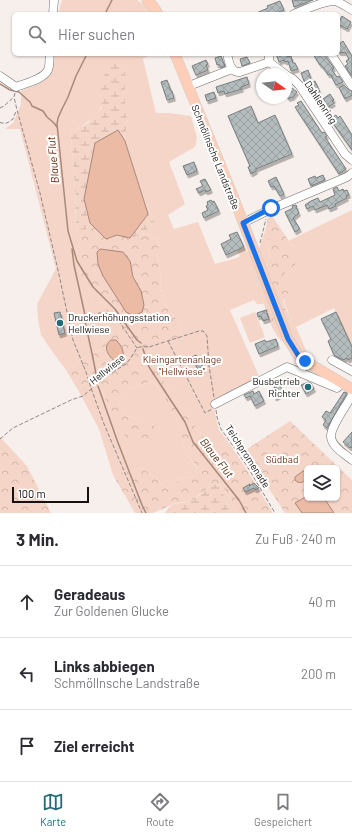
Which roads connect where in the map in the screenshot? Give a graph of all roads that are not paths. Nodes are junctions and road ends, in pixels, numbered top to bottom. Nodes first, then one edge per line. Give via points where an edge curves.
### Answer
1 (54, 0) edge
2 (146, 0) edge
3 (334, 0) edge
4 (352, 10) edge
5 (53, 12) edge
6 (157, 12) edge
7 (299, 12) edge
8 (50, 56) edge
9 (176, 56) edge
10 (228, 56) edge
11 (333, 56) edge
12 (269, 58) edge
13 (277, 68) edge
14 (232, 69) junction
15 (0, 76) edge
16 (292, 79) edge
17 (194, 84) dead end
18 (352, 86) edge
19 (352, 160) edge
20 (352, 173) edge
21 (243, 223) junction
22 (332, 360) dead end
23 (352, 371) edge
24 (343, 383) junction
25 (352, 389) edge
26 (352, 395) edge
27 (216, 405) road end
28 (352, 460) edge

1 - 5 street
2 - 6 main road
3 - 4 street
3 - 7 street
8 - 15 street via 48,70 38,79 16,86
9 - 21 main road, Schmöllnsche Landstraße
10 - 14 street
11 - 18 street
12 - 13 street, Dahlienring
12 - 14 street via 240,72
14 - 17 street
16 - 19 street, Dahlienring via 299,85 345,154
20 - 21 street
21 - 24 main road, Schmöllnsche Landstraße via 288,339 298,355
22 - 23 street
24 - 25 main road, Schmöllnsche Landstraße
24 - 27 street via 337,388 287,367
26 - 28 street via 332,429 331,437 338,449

